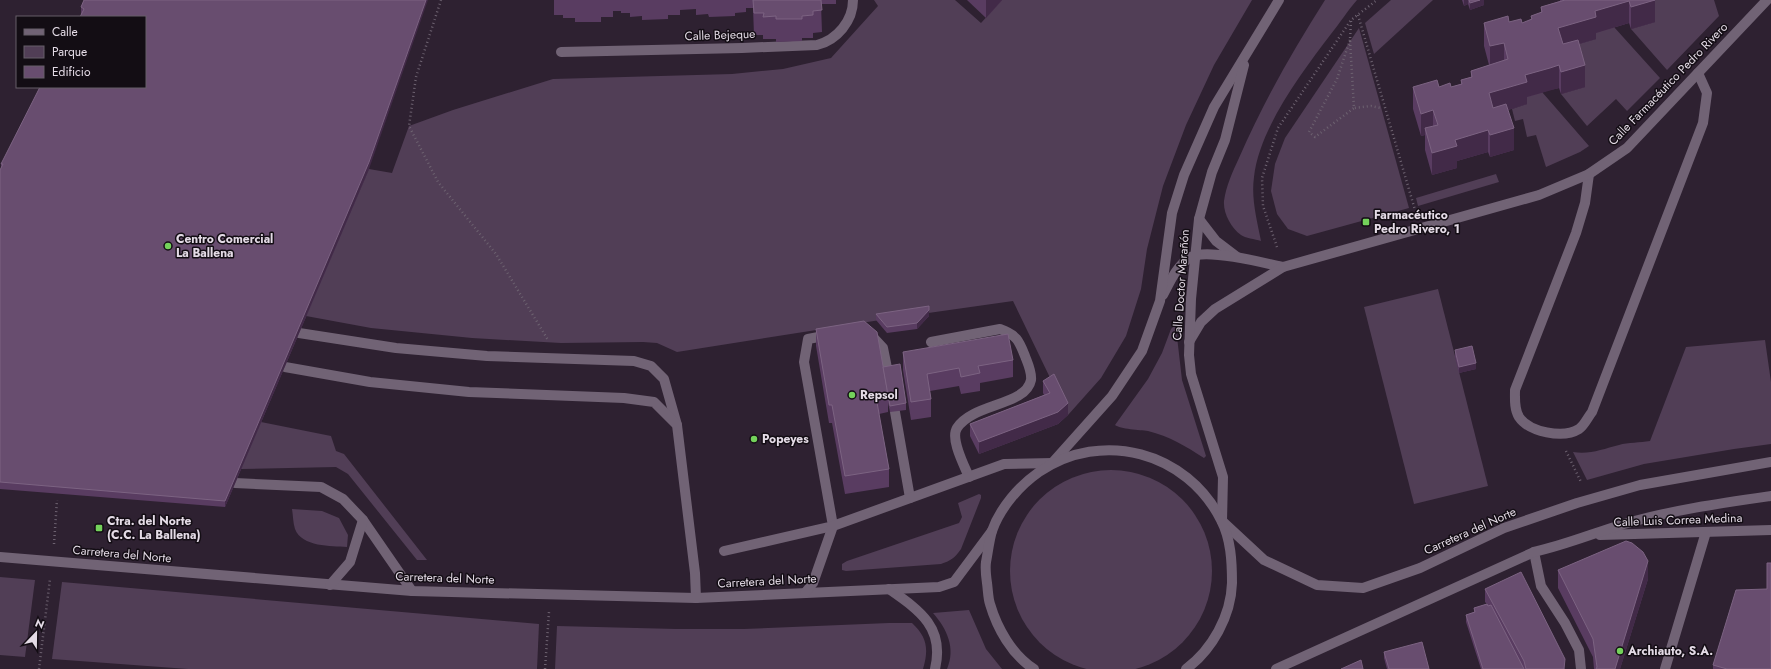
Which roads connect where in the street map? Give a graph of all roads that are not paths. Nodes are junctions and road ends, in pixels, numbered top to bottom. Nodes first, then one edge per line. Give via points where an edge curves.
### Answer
1 (853, 0) edge
2 (1279, 0) edge
3 (1767, 0) edge
4 (561, 52) dead end
5 (1247, 54) junction
6 (1698, 73) junction
7 (1589, 174) junction
8 (1199, 219) junction
9 (1195, 256) junction
10 (1237, 257) junction
11 (1283, 267) junction
12 (1160, 301) junction
13 (858, 330) edge
14 (299, 333) edge
15 (836, 334) edge
16 (931, 342) dead end
17 (1189, 342) junction
18 (285, 367) edge
19 (888, 373) edge
20 (895, 412) edge
21 (677, 424) junction
22 (1771, 462) edge
23 (1053, 463) junction
24 (969, 476) junction
25 (235, 483) edge
26 (1771, 496) edge
27 (910, 498) junction
28 (363, 520) junction
29 (1222, 521) junction
30 (833, 526) junction
31 (1771, 530) edge
32 (992, 531) junction
33 (1706, 532) junction
34 (1586, 536) junction
35 (724, 551) dead end
36 (1534, 552) junction
37 (0, 557) edge
38 (330, 585) junction
39 (889, 589) junction
40 (412, 591) junction
41 (805, 593) junction
42 (696, 598) junction
43 (935, 669) edge
44 (1034, 669) edge
45 (1186, 669) edge
46 (1276, 669) edge
47 (1581, 669) edge
48 (1665, 669) edge

1 - 4 street, Calle Bejeque via 853,7 844,28 826,42 817,44
2 - 5 street, Calle Doctor Marañón
3 - 6 street, Calle Farmacéutico Pedro Rivero
5 - 8 street, Calle Doctor Marañón via 1225,140 1212,172
5 - 12 street, Calle Doctor Marañón via 1214,108 1184,175 1172,213
6 - 7 street, Calle Farmacéutico Pedro Rivero via 1627,148
6 - 7 street via 1707,93 1703,123 1592,412 1579,429 1564,434 1547,433 1532,427 1519,417 1514,403 1515,390 1576,233 1586,203
7 - 11 street, Calle Farmacéutico Pedro Rivero via 1539,195
8 - 9 street, Calle Doctor Marañón
8 - 10 street, Calle Farmacéutico Pedro Rivero via 1216,241
9 - 10 street, Calle Farmacéutico Pedro Rivero via 1204,253
9 - 12 street, Calle Farmacéutico Pedro Rivero via 1190,257 1178,268
9 - 17 street, Calle Doctor Marañón
10 - 11 street, Calle Farmacéutico Pedro Rivero
11 - 17 street, Calle Farmacéutico Pedro Rivero via 1215,309 1201,322
12 - 23 street, Calle Doctor Marañón via 1142,351 1112,396
13 - 19 street via 865,329 883,348
14 - 21 street via 396,348 487,356 634,361 651,366 664,379
15 - 30 street via 808,339 804,362
16 - 24 street via 1000,329 1010,332 1018,340 1031,372 1028,387 1017,397 971,414 956,428 955,441
17 - 29 street, Calle Doctor Marañón via 1191,374 1223,477
18 - 21 street via 370,382 462,391 624,398 654,402
20 - 27 street
21 - 42 street
22 - 29 street, Carretera del Norte via 1640,485 1589,499 1504,528 1420,568 1363,588 1317,585 1264,560
23 - 24 street via 1004,464
23 - 29 street via 1084,452 1117,450 1150,456 1179,471 1199,488
23 - 32 street via 1027,480 1006,503
24 - 27 street
25 - 28 street via 321,487 343,499
26 - 34 street via 1662,514
27 - 30 street
28 - 38 street via 350,562
28 - 40 street
29 - 45 street via 1232,557 1232,595 1219,631 1196,661
30 - 35 street
30 - 41 street via 813,583
31 - 33 street, Calle Luis Correa Medina
32 - 39 street, Carretera del Norte via 954,582 939,587
32 - 44 street via 986,566 989,603 1004,637 1027,665
33 - 34 street, Calle Luis Correa Medina
33 - 48 street
34 - 36 street
36 - 46 street
36 - 47 street via 1541,586 1580,650
37 - 38 street, Carretera del Norte
38 - 40 street, Carretera del Norte
39 - 41 street, Carretera del Norte
39 - 43 street via 918,610 935,633 938,659
40 - 42 street, Carretera del Norte
41 - 42 street, Carretera del Norte

